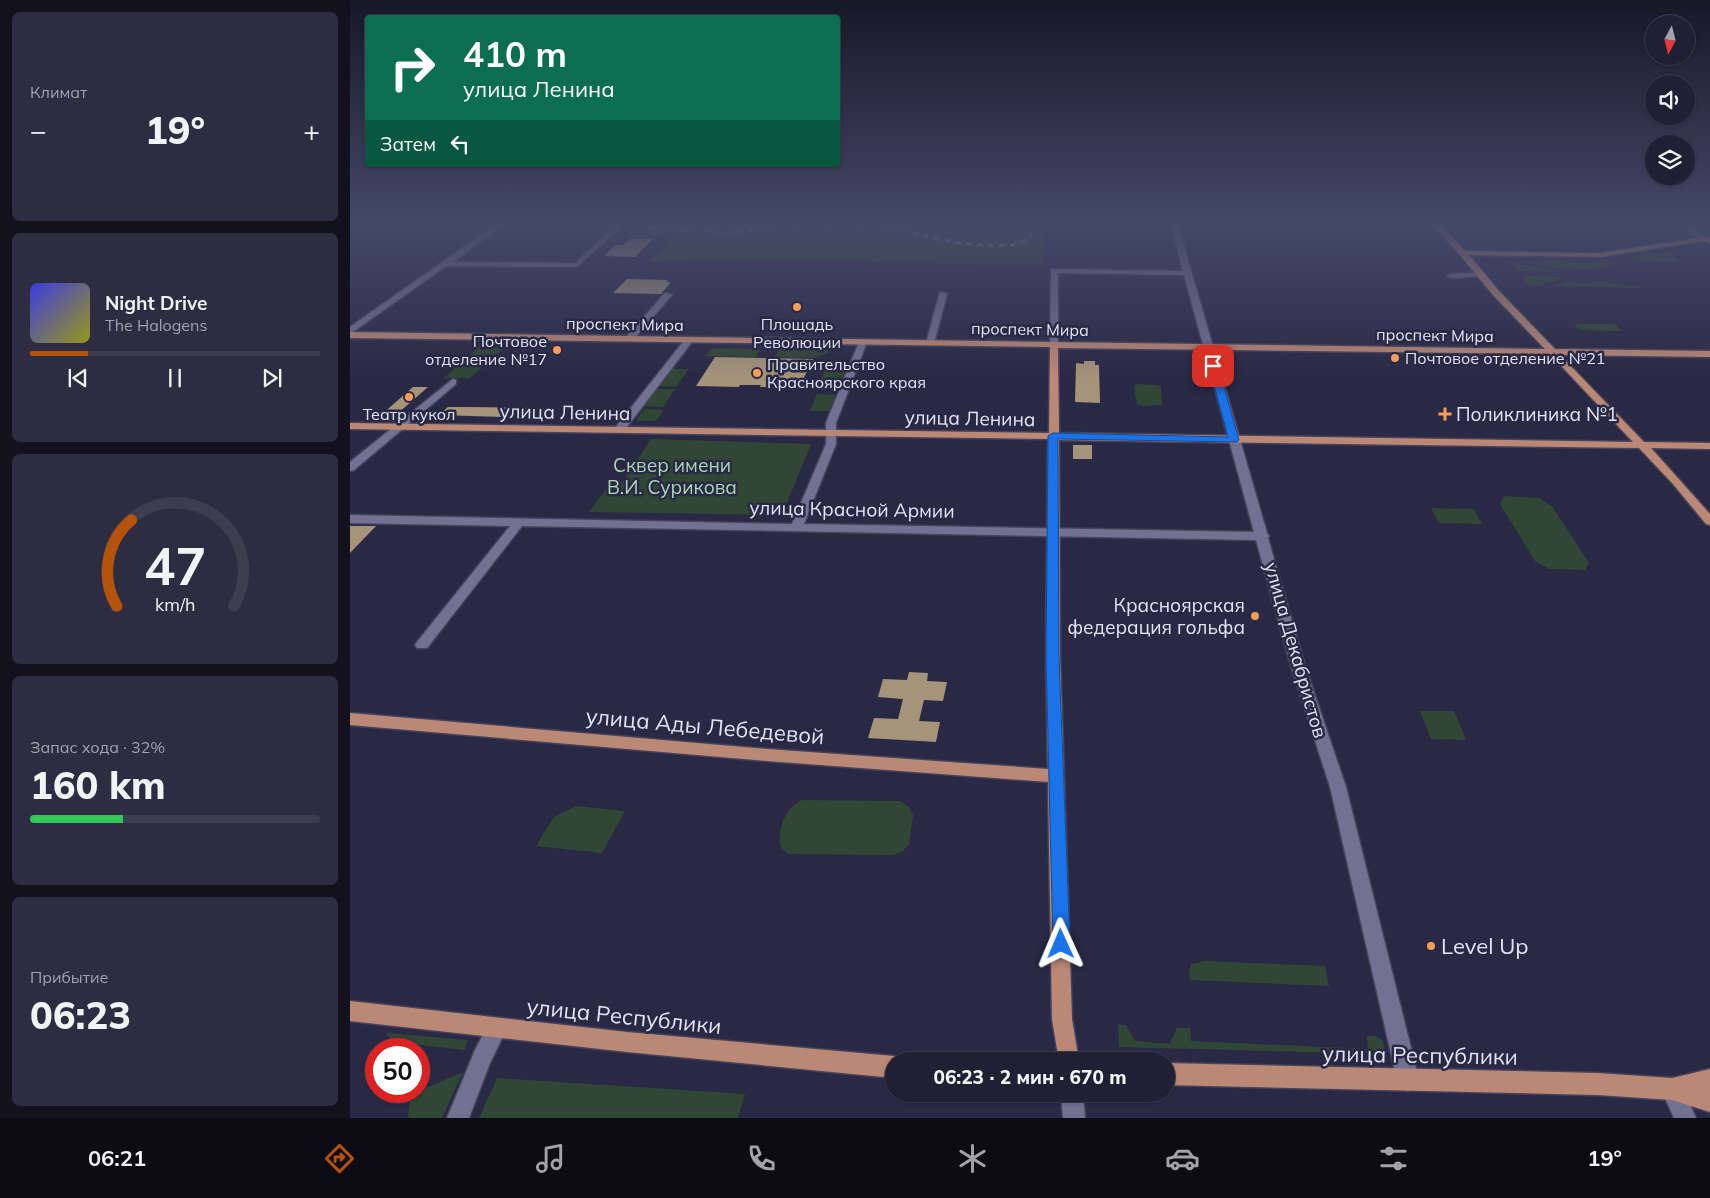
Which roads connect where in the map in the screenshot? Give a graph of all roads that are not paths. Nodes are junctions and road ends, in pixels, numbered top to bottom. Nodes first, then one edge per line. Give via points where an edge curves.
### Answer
1 (431, 274) edge
2 (1054, 274) edge
3 (1187, 274) edge
4 (1477, 274) edge
5 (1480, 274) edge
6 (1451, 276) dead end
7 (943, 294) dead end
8 (668, 295) dead end
9 (350, 331) edge
10 (350, 335) edge
11 (629, 339) junction
12 (689, 340) junction
13 (863, 342) junction
14 (930, 343) junction
15 (1054, 344) junction
16 (1209, 347) junction
17 (1552, 352) junction
18 (1710, 354) edge
19 (453, 382) dead end
20 (350, 426) edge
21 (401, 427) junction
22 (619, 430) junction
23 (830, 433) junction
24 (1053, 436) junction
25 (1234, 440) junction
26 (1640, 445) junction
27 (1710, 446) edge
28 (350, 468) edge
29 (1677, 482) junction
30 (1710, 510) edge
31 (350, 519) edge
32 (1710, 521) edge
33 (520, 522) junction
34 (797, 526) junction
35 (1052, 532) junction
36 (1262, 536) junction
37 (422, 645) dead end
38 (352, 722) edge
39 (1056, 776) junction
40 (350, 1011) edge
41 (497, 1028) junction
42 (1067, 1052) edge
43 (885, 1066) edge
44 (1175, 1074) edge
45 (1408, 1080) junction
46 (1710, 1080) edge
47 (1672, 1089) junction
48 (1710, 1101) edge
49 (1073, 1102) edge
50 (458, 1118) edge
51 (1074, 1118) edge
52 (1685, 1118) edge

1 - 9 street
2 - 15 street
3 - 16 street, улица Декабристов
4 - 6 street
5 - 17 main road
7 - 14 street
8 - 11 street
10 - 11 main road, проспект Мира
11 - 12 main road, проспект Мира
12 - 13 main road, проспект Мира
12 - 22 street
13 - 14 main road, проспект Мира
13 - 23 street
14 - 15 main road, проспект Мира
15 - 16 main road, проспект Мира
15 - 24 main road
16 - 17 main road, проспект Мира
16 - 25 street, улица Декабристов
17 - 18 main road, проспект Мира
17 - 26 main road
19 - 21 street
20 - 21 main road, улица Ленина
21 - 22 main road, улица Ленина
21 - 28 street
22 - 23 main road, улица Ленина
23 - 24 main road, улица Ленина
23 - 34 street via 830,444
24 - 25 main road, улица Ленина
24 - 35 main road
25 - 26 main road, улица Ленина
25 - 36 street, улица Декабристов
26 - 27 main road, улица Ленина
26 - 29 main road
29 - 30 main road
29 - 32 main road
31 - 33 street, улица Красной Армии
33 - 34 street, улица Красной Армии
33 - 37 street
34 - 35 street, улица Красной Армии
35 - 36 street, улица Красной Армии
35 - 39 main road
36 - 45 street, улица Декабристов via 1298,666 1338,787
38 - 39 main road, улица Ады Лебедевой
39 - 42 main road via 1062,1020
40 - 41 main road, улица Республики
41 - 43 main road, улица Республики
41 - 50 street
44 - 45 main road, улица Республики
45 - 47 main road, улица Республики
46 - 47 main road, улица Республики
47 - 48 main road, улица Республики
47 - 52 street
49 - 51 street

